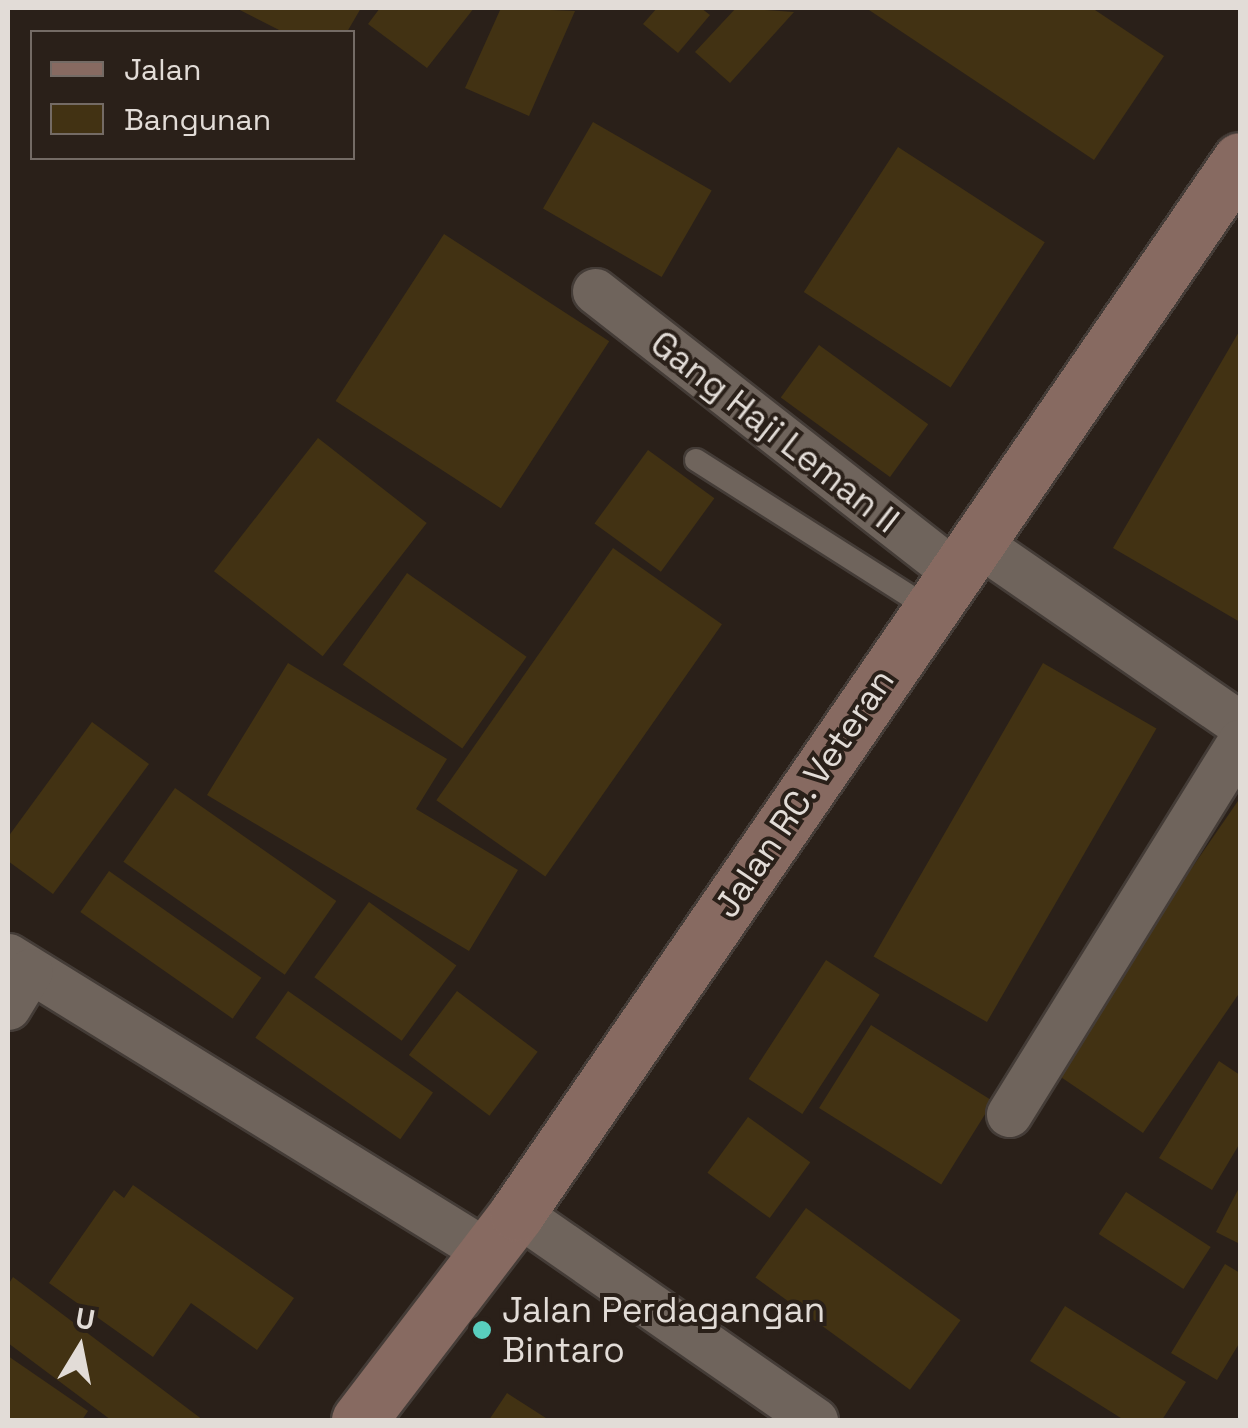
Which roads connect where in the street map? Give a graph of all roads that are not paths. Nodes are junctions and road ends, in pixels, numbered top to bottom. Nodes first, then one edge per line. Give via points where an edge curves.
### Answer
1 (1240, 160) edge
2 (595, 291) dead end
3 (696, 460) dead end
4 (954, 575) junction
5 (1240, 724) edge
6 (1240, 742) edge
7 (15, 978) edge
8 (1009, 1114) dead end
9 (502, 1232) junction
10 (359, 1420) edge
11 (815, 1420) edge

1 - 4 main road, Jalan RC. Veteran
2 - 4 street, Gang Haji Leman II
3 - 4 lane
4 - 5 street, Gang Haji Leman II
4 - 9 main road, Jalan RC. Veteran
6 - 8 street
7 - 9 street
9 - 10 main road, Jalan RC. Veteran
9 - 11 street

